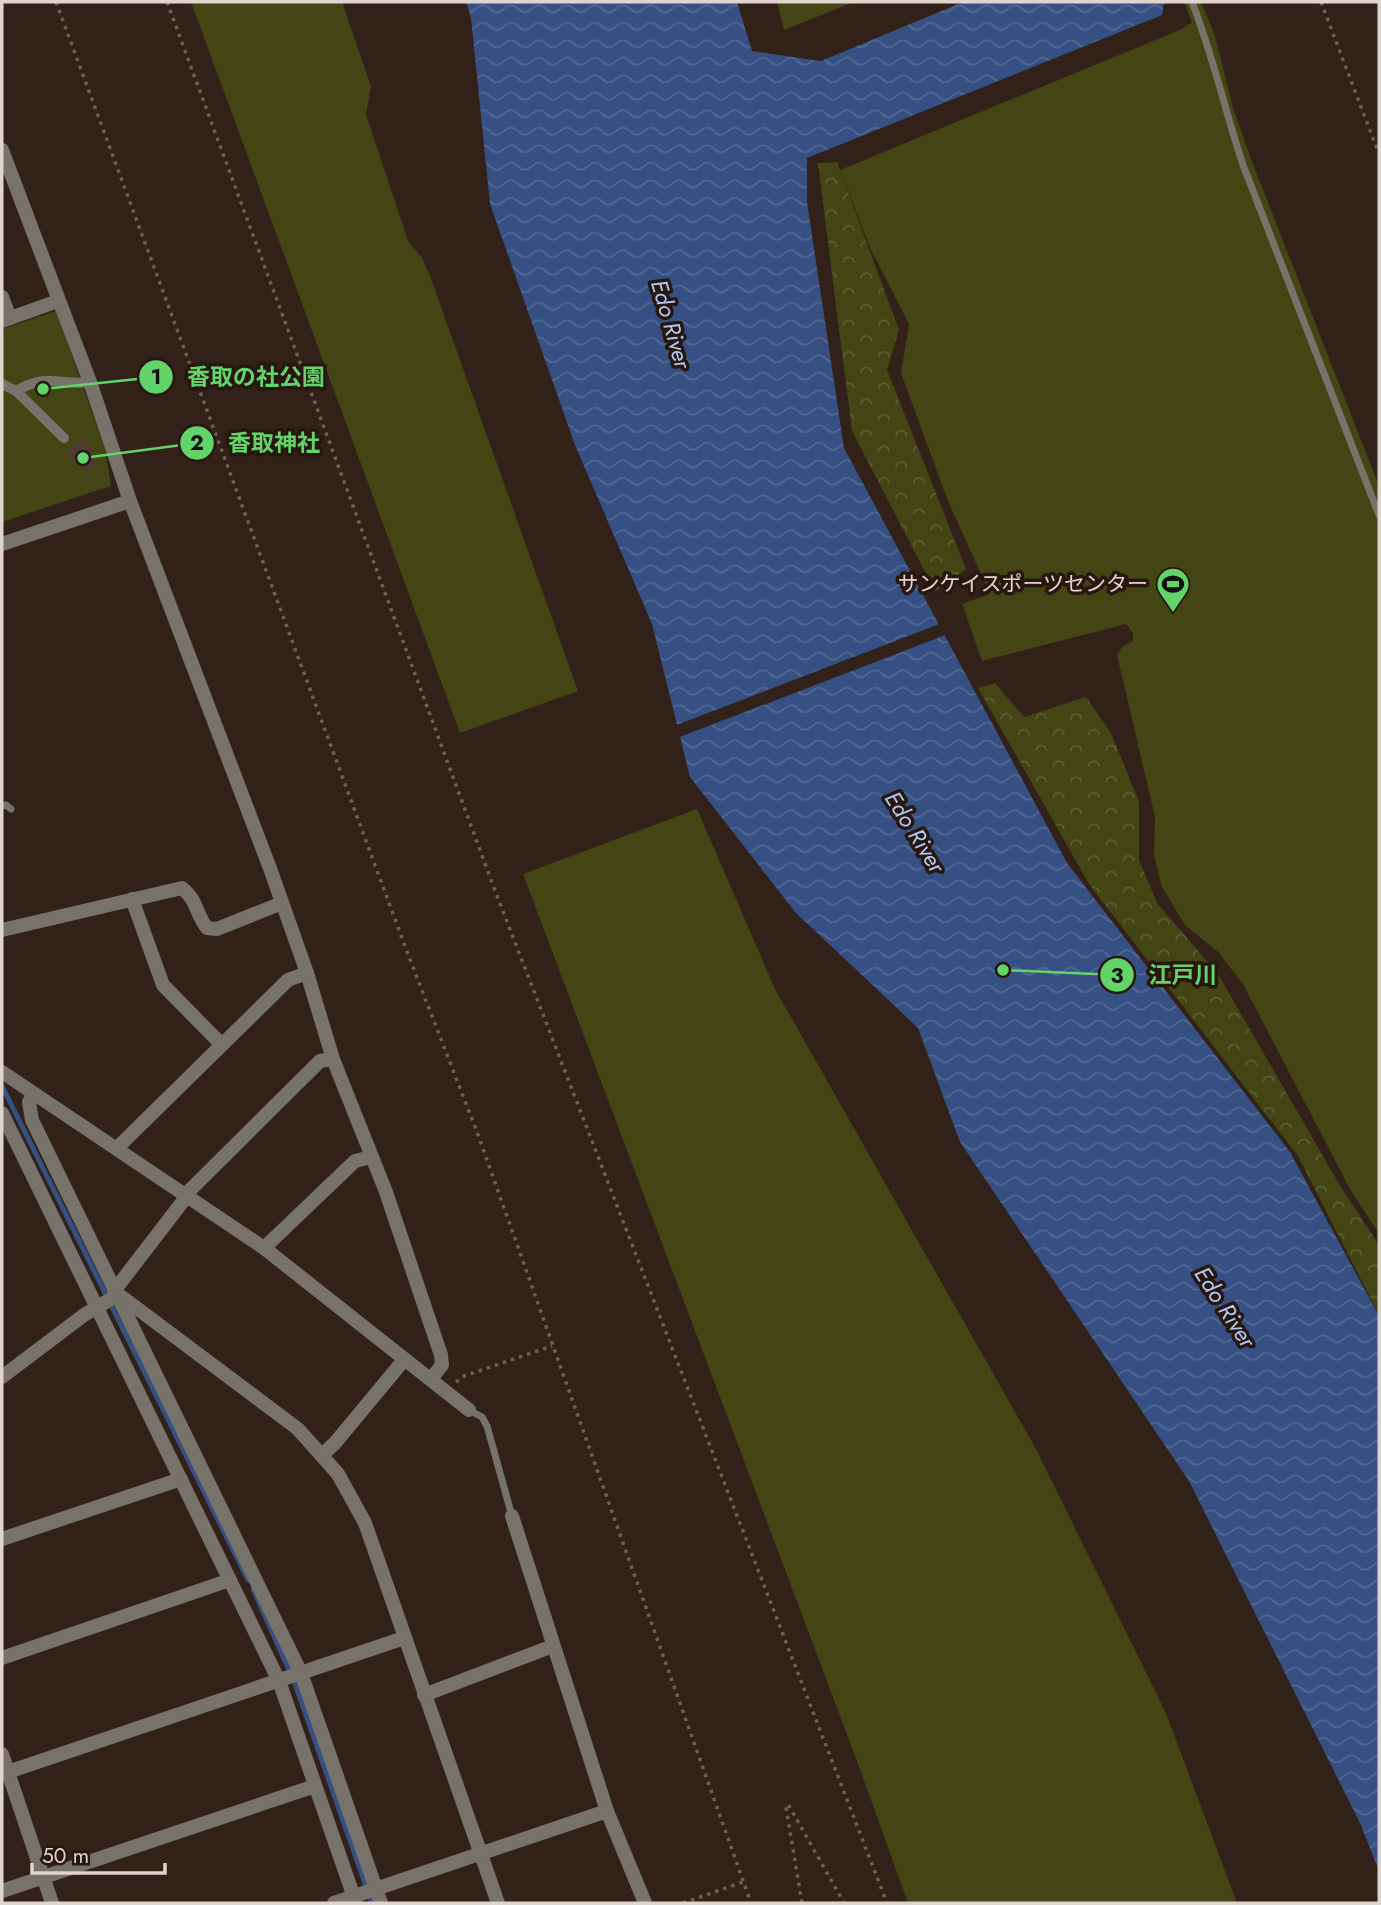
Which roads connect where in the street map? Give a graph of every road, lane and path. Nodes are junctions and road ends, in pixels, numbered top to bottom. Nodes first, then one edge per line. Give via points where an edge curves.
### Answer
1 (56, 2) edge
2 (167, 2) edge
3 (1192, 2) edge
4 (1321, 2) edge
5 (2, 150) edge
6 (1379, 154) edge
7 (2, 297) edge
8 (58, 301) junction
9 (6, 319) edge
10 (90, 382) junction
11 (2, 384) edge
12 (16, 391) junction
13 (64, 438) dead end
14 (130, 501) junction
15 (1379, 515) edge
16 (2, 544) edge
17 (2, 806) edge
18 (11, 808) dead end
19 (132, 899) junction
20 (282, 903) junction
21 (2, 930) edge
22 (307, 973) junction
23 (221, 1044) junction
24 (333, 1059) junction
25 (2, 1072) edge
26 (34, 1094) junction
27 (2, 1113) edge
28 (117, 1148) junction
29 (371, 1157) junction
30 (186, 1195) junction
31 (264, 1248) junction
32 (115, 1294) junction
33 (98, 1307) junction
34 (552, 1346) junction
35 (403, 1361) junction
36 (2, 1377) edge
37 (432, 1379) junction
38 (445, 1390) junction
39 (469, 1410) joint
40 (323, 1454) junction
41 (181, 1479) junction
42 (512, 1516) joint
43 (2, 1539) edge
44 (230, 1580) junction
45 (404, 1638) junction
46 (553, 1646) junction
47 (2, 1658) edge
48 (301, 1673) junction
49 (279, 1681) junction
50 (424, 1695) junction
51 (2, 1754) edge
52 (5, 1773) edge
53 (315, 1786) junction
54 (607, 1811) junction
55 (481, 1854) junction
56 (43, 1877) junction
57 (743, 1882) junction
58 (2, 1891) edge
59 (378, 1896) edge
60 (355, 1900) edge
61 (52, 1903) edge
62 (334, 1903) edge
63 (498, 1903) edge
64 (645, 1903) edge
65 (683, 1903) edge
66 (751, 1903) edge
67 (802, 1903) edge
68 (844, 1903) edge
69 (887, 1903) edge

1 - 34 path via 477,1132
2 - 69 path via 494,888
3 - 15 lane via 1243,165
4 - 6 path
5 - 8 street
7 - 9 street
8 - 9 street
8 - 10 street
10 - 12 street via 51,379
10 - 14 street
11 - 12 street
12 - 13 street
14 - 16 street
14 - 20 street
17 - 18 lane
19 - 20 street via 183,888 192,896 206,928 217,929
19 - 21 street
19 - 23 street via 163,985
20 - 22 street
22 - 23 street via 288,980
22 - 24 street
23 - 28 street
24 - 29 street
24 - 30 street via 320,1061
25 - 26 street
26 - 28 street
26 - 32 street via 29,1102 32,1119
27 - 33 street
28 - 30 street
29 - 31 street via 355,1161
29 - 37 street via 441,1355 442,1365
30 - 31 street
30 - 32 street
31 - 35 street
32 - 33 street
32 - 40 street via 245,1388
32 - 48 street
33 - 36 street
33 - 41 street
34 - 38 path via 464,1376
34 - 57 path
35 - 37 street
35 - 40 street
37 - 38 street
38 - 39 street
39 - 42 lane via 488,1426
40 - 45 street via 365,1523
41 - 43 street
41 - 44 street
42 - 46 street
44 - 47 street
44 - 49 street
45 - 48 street
45 - 50 street
46 - 50 street
46 - 54 street
48 - 49 street
48 - 59 street
49 - 52 street
49 - 53 street
50 - 55 street
51 - 52 street
52 - 56 street
53 - 56 street
53 - 60 street
54 - 55 street
54 - 64 street
55 - 59 street
55 - 63 street
56 - 58 street
56 - 61 street
57 - 65 path
57 - 66 path
59 - 60 street
60 - 62 street
67 - 68 path via 788,1804

